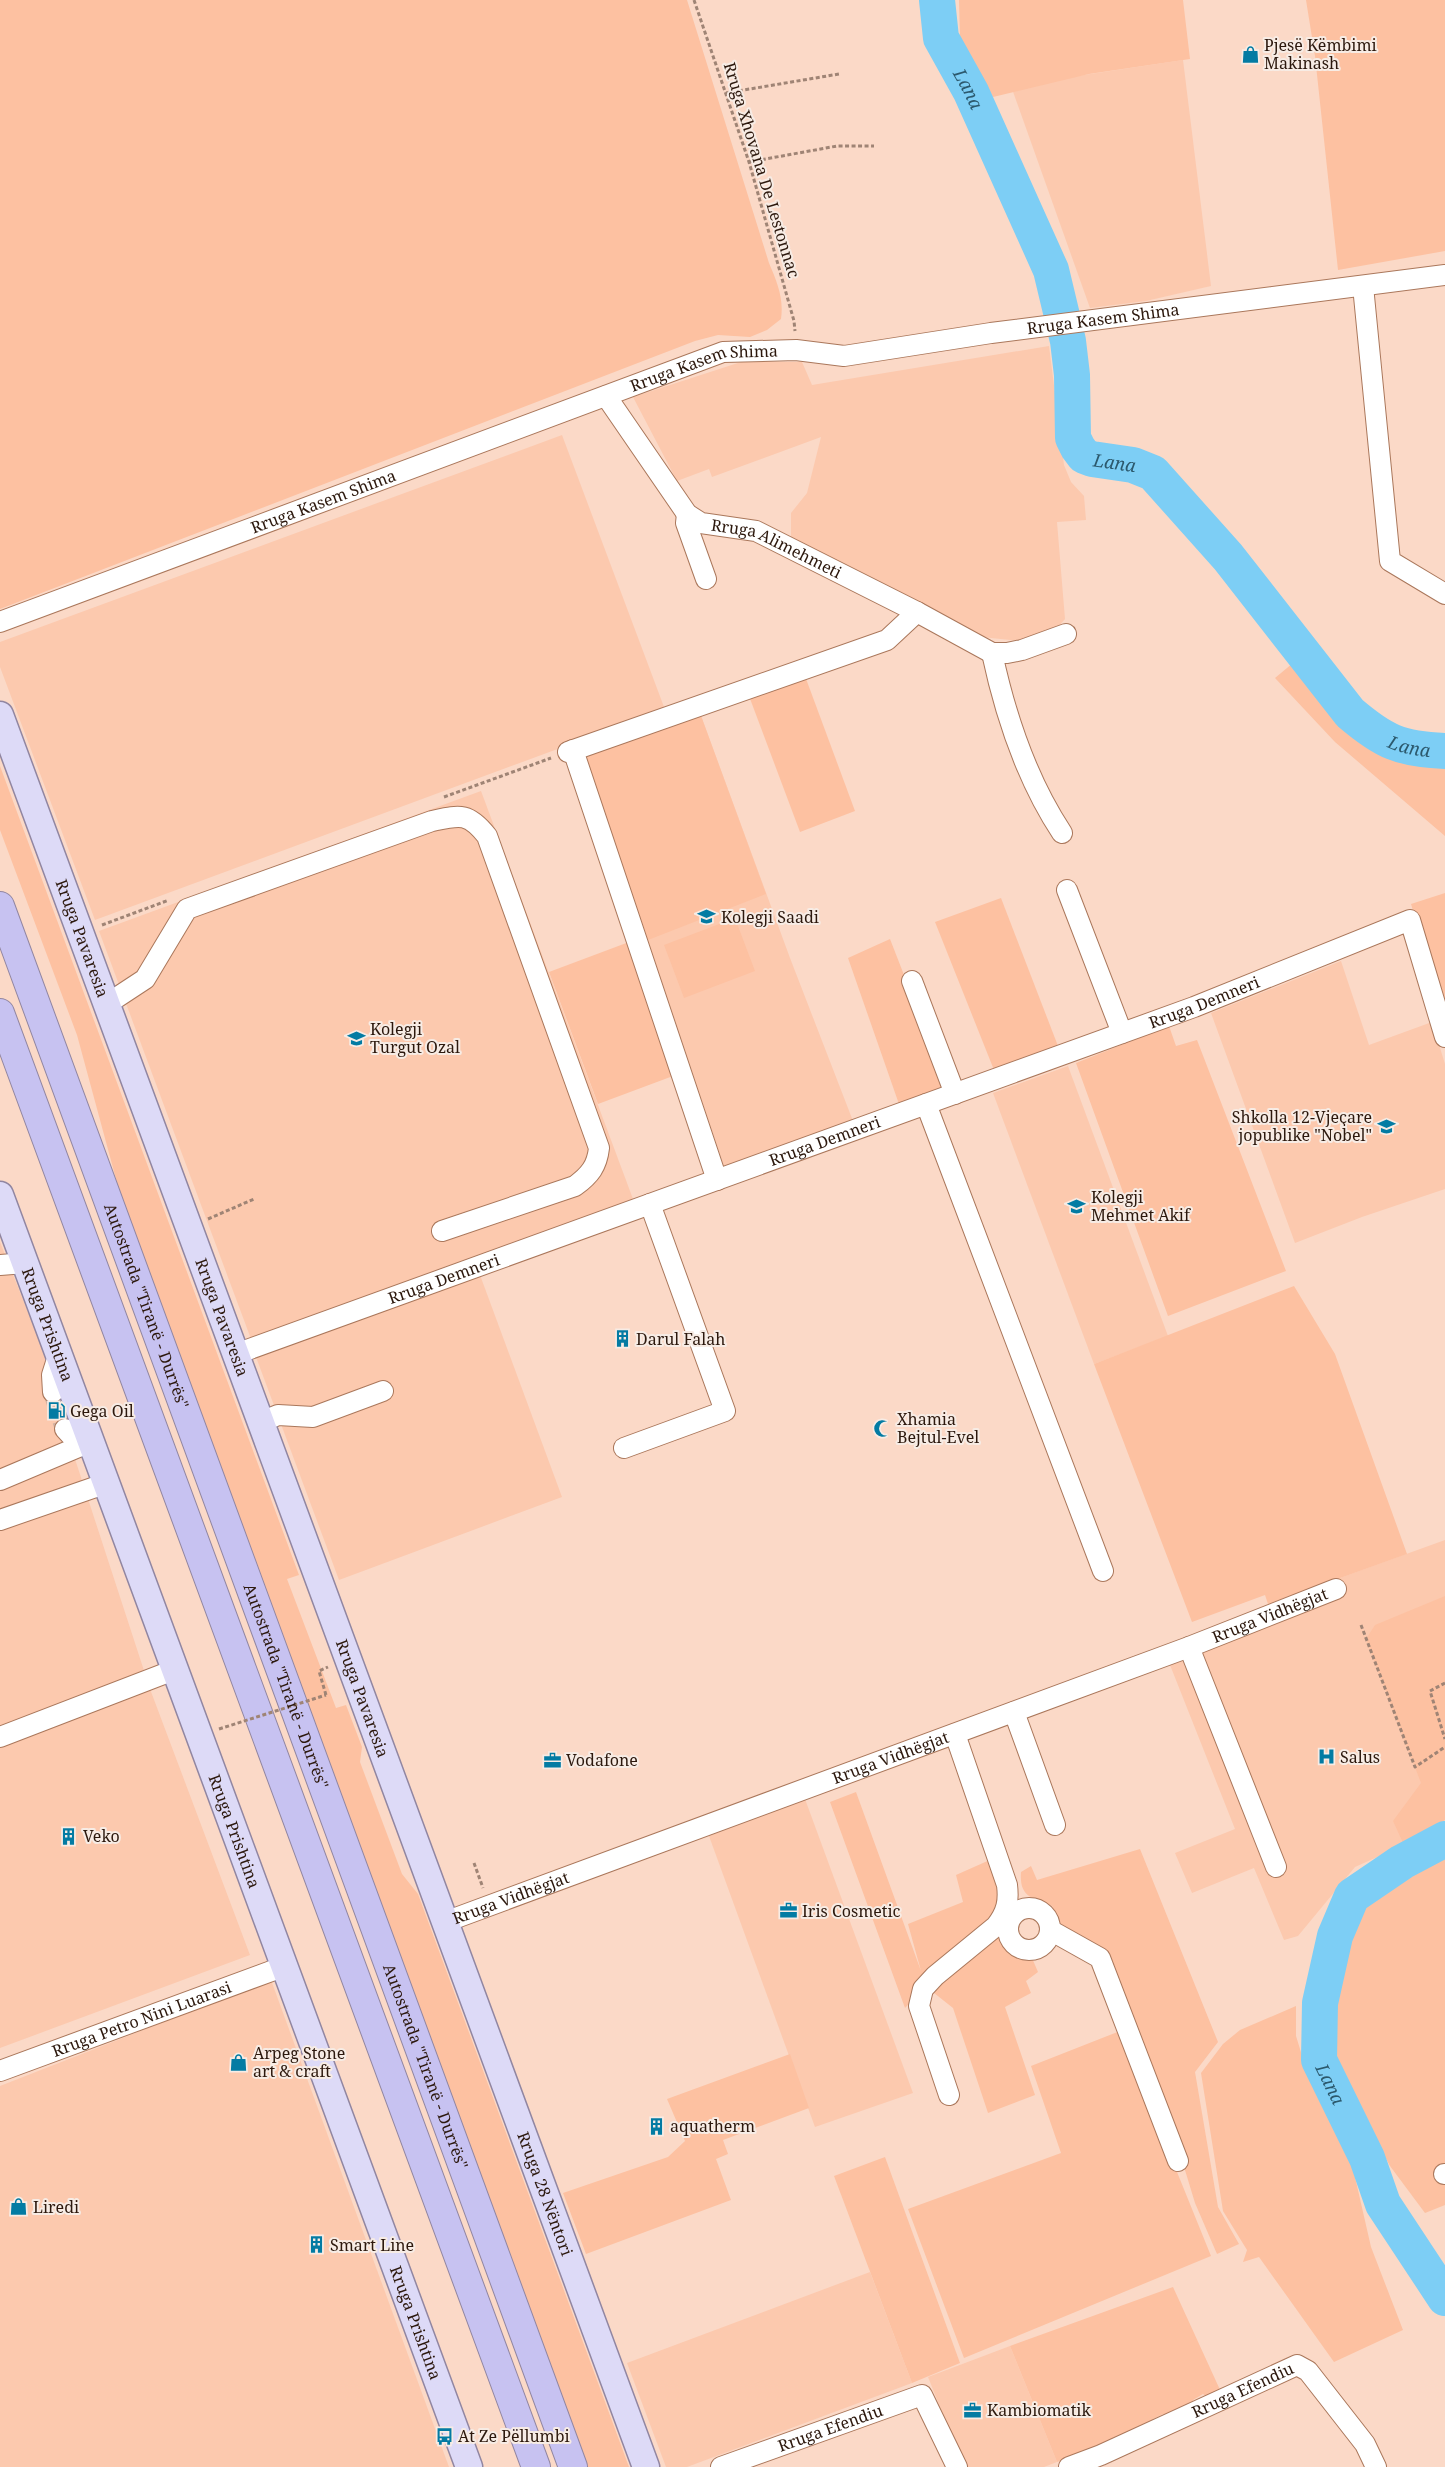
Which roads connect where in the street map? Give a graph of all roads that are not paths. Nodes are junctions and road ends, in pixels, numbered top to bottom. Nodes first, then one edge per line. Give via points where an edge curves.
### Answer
1 (1445, 275) edge
2 (1363, 286) junction
3 (606, 396) junction
4 (687, 514) junction
5 (706, 579) dead end
6 (1445, 594) edge
7 (917, 612) junction
8 (0, 622) edge
9 (1066, 634) dead end
10 (992, 653) junction
11 (0, 714) edge
12 (1062, 833) dead end
13 (1067, 890) dead end
14 (0, 906) edge
15 (912, 981) dead end
16 (107, 1004) junction
17 (0, 1013) edge
18 (1122, 1033) junction
19 (1445, 1037) edge
20 (955, 1094) junction
21 (926, 1104) junction
22 (717, 1180) junction
23 (0, 1195) edge
24 (650, 1204) junction
25 (442, 1231) dead end
26 (13, 1264) edge
27 (58, 1353) junction
28 (236, 1354) junction
29 (383, 1391) dead end
30 (53, 1392) tunnel mouth
31 (261, 1422) junction
32 (65, 1429) tunnel mouth
33 (624, 1448) dead end
34 (89, 1449) junction
35 (0, 1480) edge
36 (106, 1483) junction
37 (0, 1520) edge
38 (1103, 1571) dead end
39 (1336, 1589) dead end
40 (1189, 1647) junction
41 (174, 1670) junction
42 (1014, 1712) junction
43 (955, 1734) junction
44 (0, 1737) edge
45 (1055, 1825) dead end
46 (1276, 1867) dead end
47 (445, 1922) junction
48 (1004, 1922) junction
49 (1050, 1930) junction
50 (285, 1966) junction
51 (0, 2071) edge
52 (949, 2095) dead end
53 (1178, 2161) dead end
54 (469, 2467) edge
55 (536, 2467) edge
56 (573, 2467) edge
57 (646, 2467) edge
58 (721, 2467) edge
59 (957, 2467) edge
60 (1069, 2467) edge
61 (1376, 2467) edge

1 - 2 street, Rruga Kasem Shima
2 - 3 street, Rruga Kasem Shima via 991,333 844,356 796,350 723,352
2 - 6 street via 1390,561
3 - 4 street
3 - 8 street, Rruga Kasem Shima
4 - 5 street via 686,523
4 - 7 street, Rruga Alimehmeti via 701,523 756,531
7 - 10 street, Rruga Alimehmeti
7 - 22 street via 887,640 570,751
9 - 10 street via 1022,650
10 - 12 street via 1012,724 1038,794
11 - 16 main road, Rruga Pavaresia
13 - 18 street
14 - 56 highway, Autostrada "Tiranë - Durrës"
15 - 20 street
16 - 25 street via 145,980 187,909 432,821 456,816 475,821 487,836 600,1148 598,1162 589,1176 575,1186
16 - 28 main road, Rruga Pavaresia
17 - 55 highway
18 - 19 street, Rruga Demneri via 1410,920
18 - 20 street, Rruga Demneri
20 - 21 street, Rruga Demneri
21 - 22 street, Rruga Demneri
21 - 38 street
22 - 24 street, Rruga Demneri
23 - 26 main road, Rruga Prishtina
24 - 28 street, Rruga Demneri
24 - 33 street via 725,1411
26 - 27 main road, Rruga Prishtina
27 - 30 street via 52,1375
27 - 34 main road, Rruga Prishtina
28 - 31 main road, Rruga Pavaresia
29 - 31 street via 313,1417 278,1416
31 - 47 main road, Rruga Pavaresia
32 - 34 street
34 - 35 street
34 - 36 main road, Rruga Prishtina
36 - 37 street
36 - 41 main road, Rruga Prishtina
39 - 40 street, Rruga Vidhëgjat
40 - 42 street, Rruga Vidhëgjat
40 - 46 street
41 - 44 street
41 - 50 main road, Rruga Prishtina
42 - 43 street, Rruga Vidhëgjat
42 - 45 street
43 - 47 street, Rruga Vidhëgjat
43 - 48 street via 1007,1885 1009,1901
47 - 57 main road, Rruga 28 Nëntori
48 - 49 street via 1016,1912 1036,1909 1047,1917
48 - 49 street via 1009,1936 1025,1950 1039,1948
48 - 52 street via 923,1989 918,2006
49 - 53 street via 1100,1958
50 - 51 street, Rruga Petro Nini Luarasi
50 - 54 main road, Rruga Prishtina
58 - 59 street, Rruga Efendiu via 922,2395
60 - 61 street, Rruga Efendiu via 1297,2366 1308,2371 1365,2444

